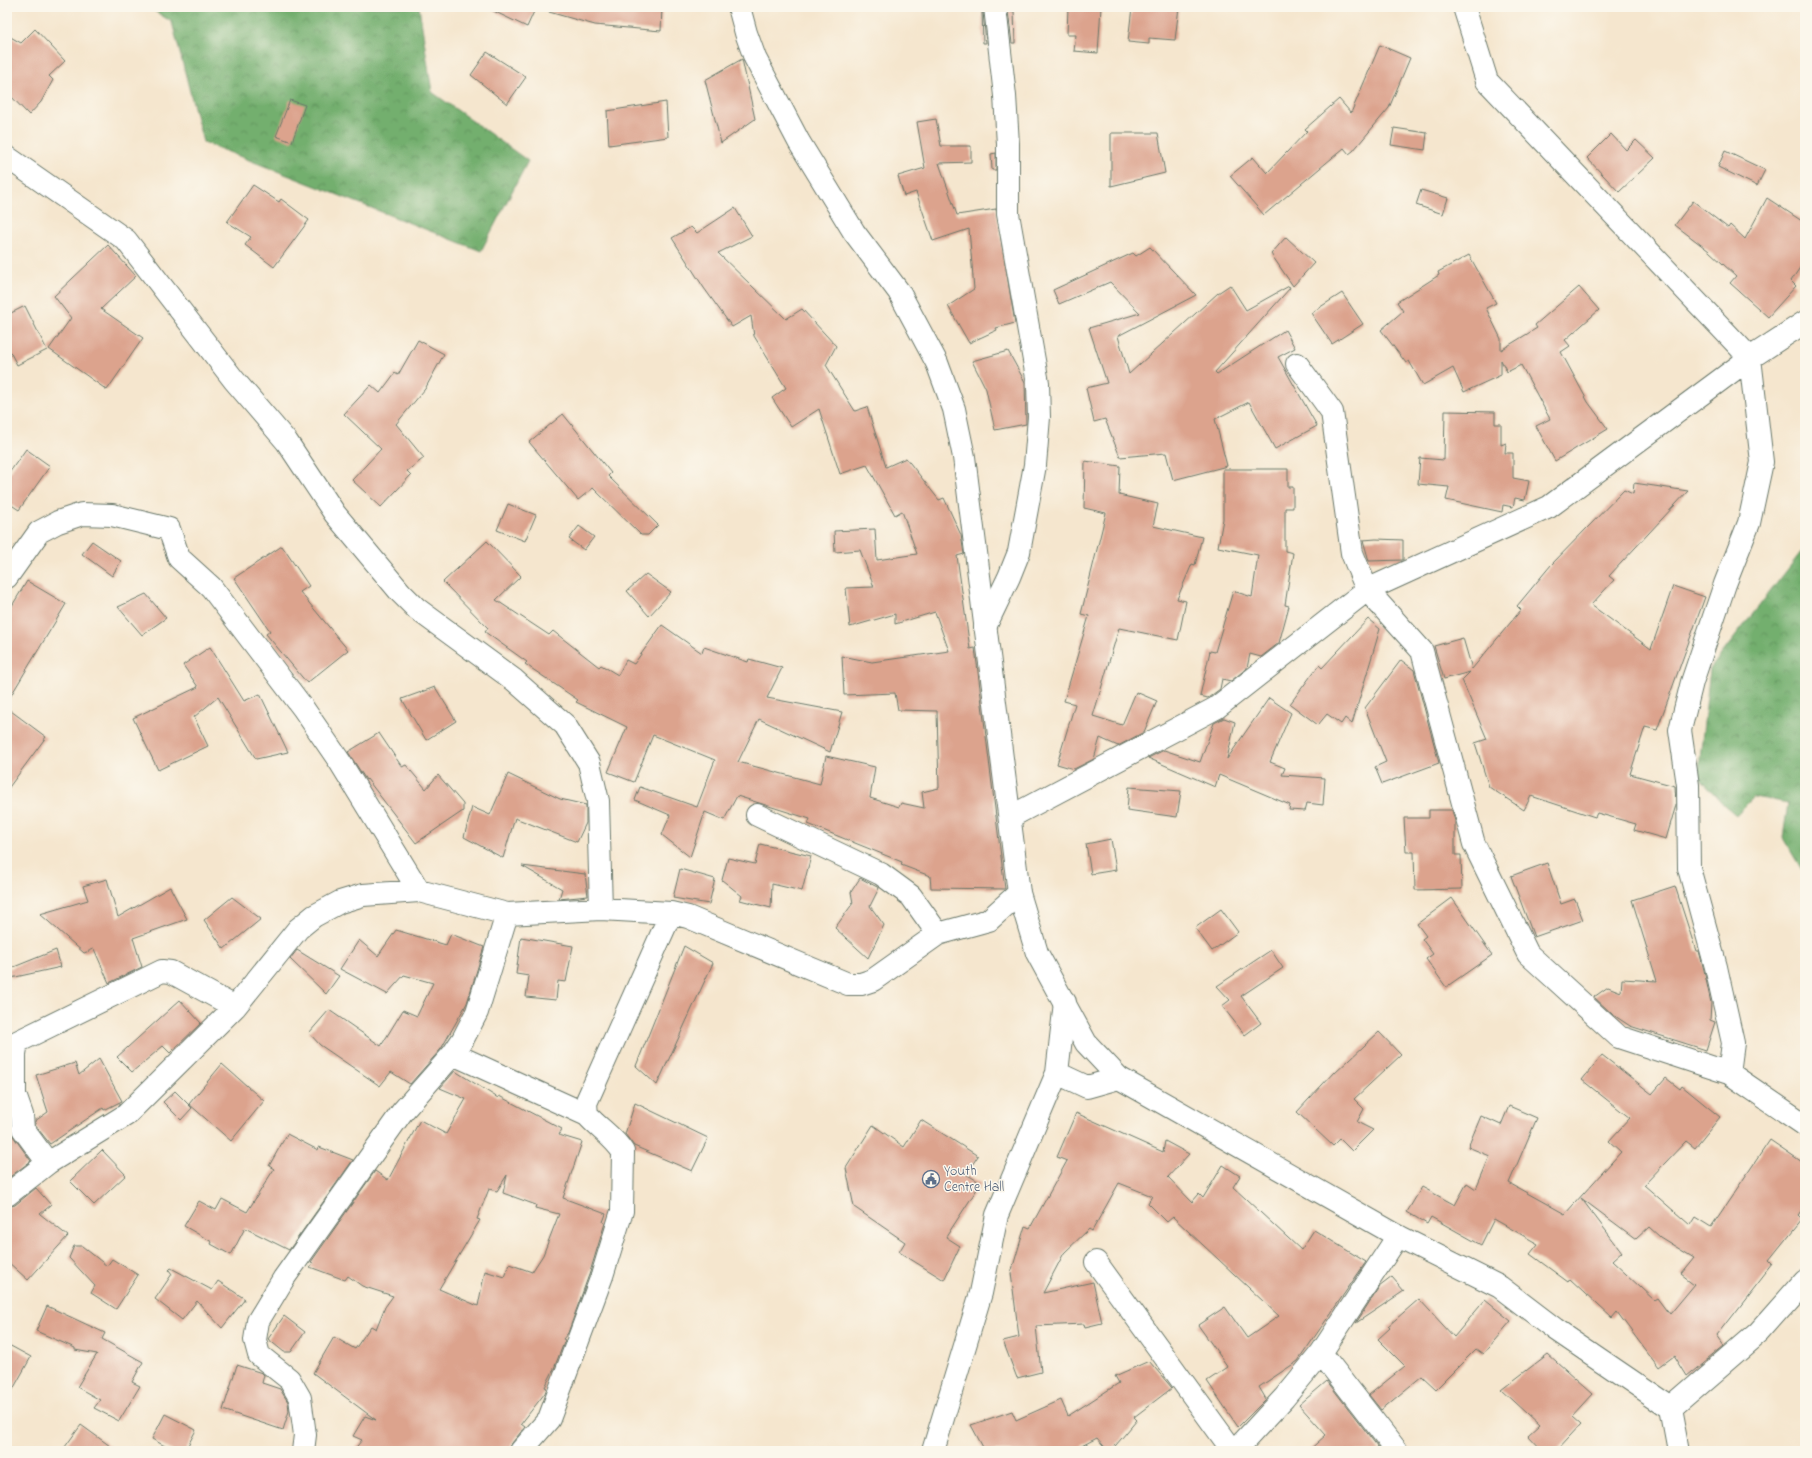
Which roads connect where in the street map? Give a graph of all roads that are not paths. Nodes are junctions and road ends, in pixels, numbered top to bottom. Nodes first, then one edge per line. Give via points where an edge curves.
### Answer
1 (740, 7) edge
2 (995, 7) edge
3 (1464, 7) edge
4 (7, 157) edge
5 (1805, 322) edge
6 (1750, 358) junction
7 (1297, 364) dead end
8 (7, 577) edge
9 (1367, 590) junction
10 (985, 627) junction
11 (757, 815) dead end
12 (1010, 817) junction
13 (419, 892) junction
14 (1019, 893) junction
15 (601, 909) junction
16 (671, 913) junction
17 (507, 914) junction
18 (938, 934) junction
19 (1065, 1002) junction
20 (235, 1007) junction
21 (453, 1054) junction
22 (1057, 1072) junction
23 (1729, 1073) junction
24 (1119, 1078) junction
25 (586, 1115) junction
26 (1805, 1125) edge
27 (48, 1163) junction
28 (7, 1195) edge
29 (1398, 1236) junction
30 (1096, 1262) dead end
31 (1805, 1280) edge
32 (1321, 1353) junction
33 (1671, 1408) junction
34 (303, 1451) edge
35 (521, 1451) edge
36 (933, 1451) edge
37 (1234, 1451) edge
38 (1397, 1451) edge
39 (1678, 1451) edge

1 - 10 street via 755,58 799,142 854,232 899,292 937,363 954,409 964,457
2 - 10 street via 1008,136 1008,214 1038,384 1039,417 1035,465 1019,552
3 - 6 street via 1487,81
4 - 15 street via 126,240 234,380 287,442 335,514 401,593 417,609 514,680 565,726 589,763 598,801
5 - 6 street
6 - 9 street via 1549,506
6 - 23 street via 1762,462 1749,523 1722,592 1692,682 1680,730 1688,785 1689,868 1716,967 1733,1043
7 - 9 street via 1332,412 1352,553
8 - 13 street via 40,532 58,522 82,514 112,516 169,529 180,558 211,587 303,708 340,762
9 - 12 street via 1216,708
9 - 23 street via 1422,651 1474,844 1528,954 1619,1037
10 - 12 street
11 - 18 street via 881,874 911,896
12 - 14 street
13 - 17 street
13 - 20 street via 364,895 340,902 314,916 298,929
14 - 18 street via 989,920
14 - 19 street via 1037,953
15 - 16 street
15 - 17 street
16 - 18 street via 688,916 848,984 861,984 873,980
16 - 25 street via 586,1103
17 - 21 street via 477,1012
19 - 22 street
19 - 24 street via 1086,1043
20 - 27 street via 126,1115
20 - 27 street via 171,972 162,971 17,1042 15,1095 22,1115 23,1129
21 - 25 street
21 - 34 street via 402,1112 284,1278 258,1321 255,1340 259,1355 289,1380 300,1398 305,1435
22 - 24 street via 1087,1087
22 - 36 street via 997,1214 981,1292
23 - 26 street
24 - 29 street
25 - 35 street via 619,1145 623,1152 622,1211 602,1276 549,1419
27 - 28 street
29 - 32 street
29 - 33 street via 1500,1287 1555,1329
30 - 37 street
31 - 33 street via 1759,1332
32 - 37 street via 1284,1398
32 - 38 street
33 - 39 street

